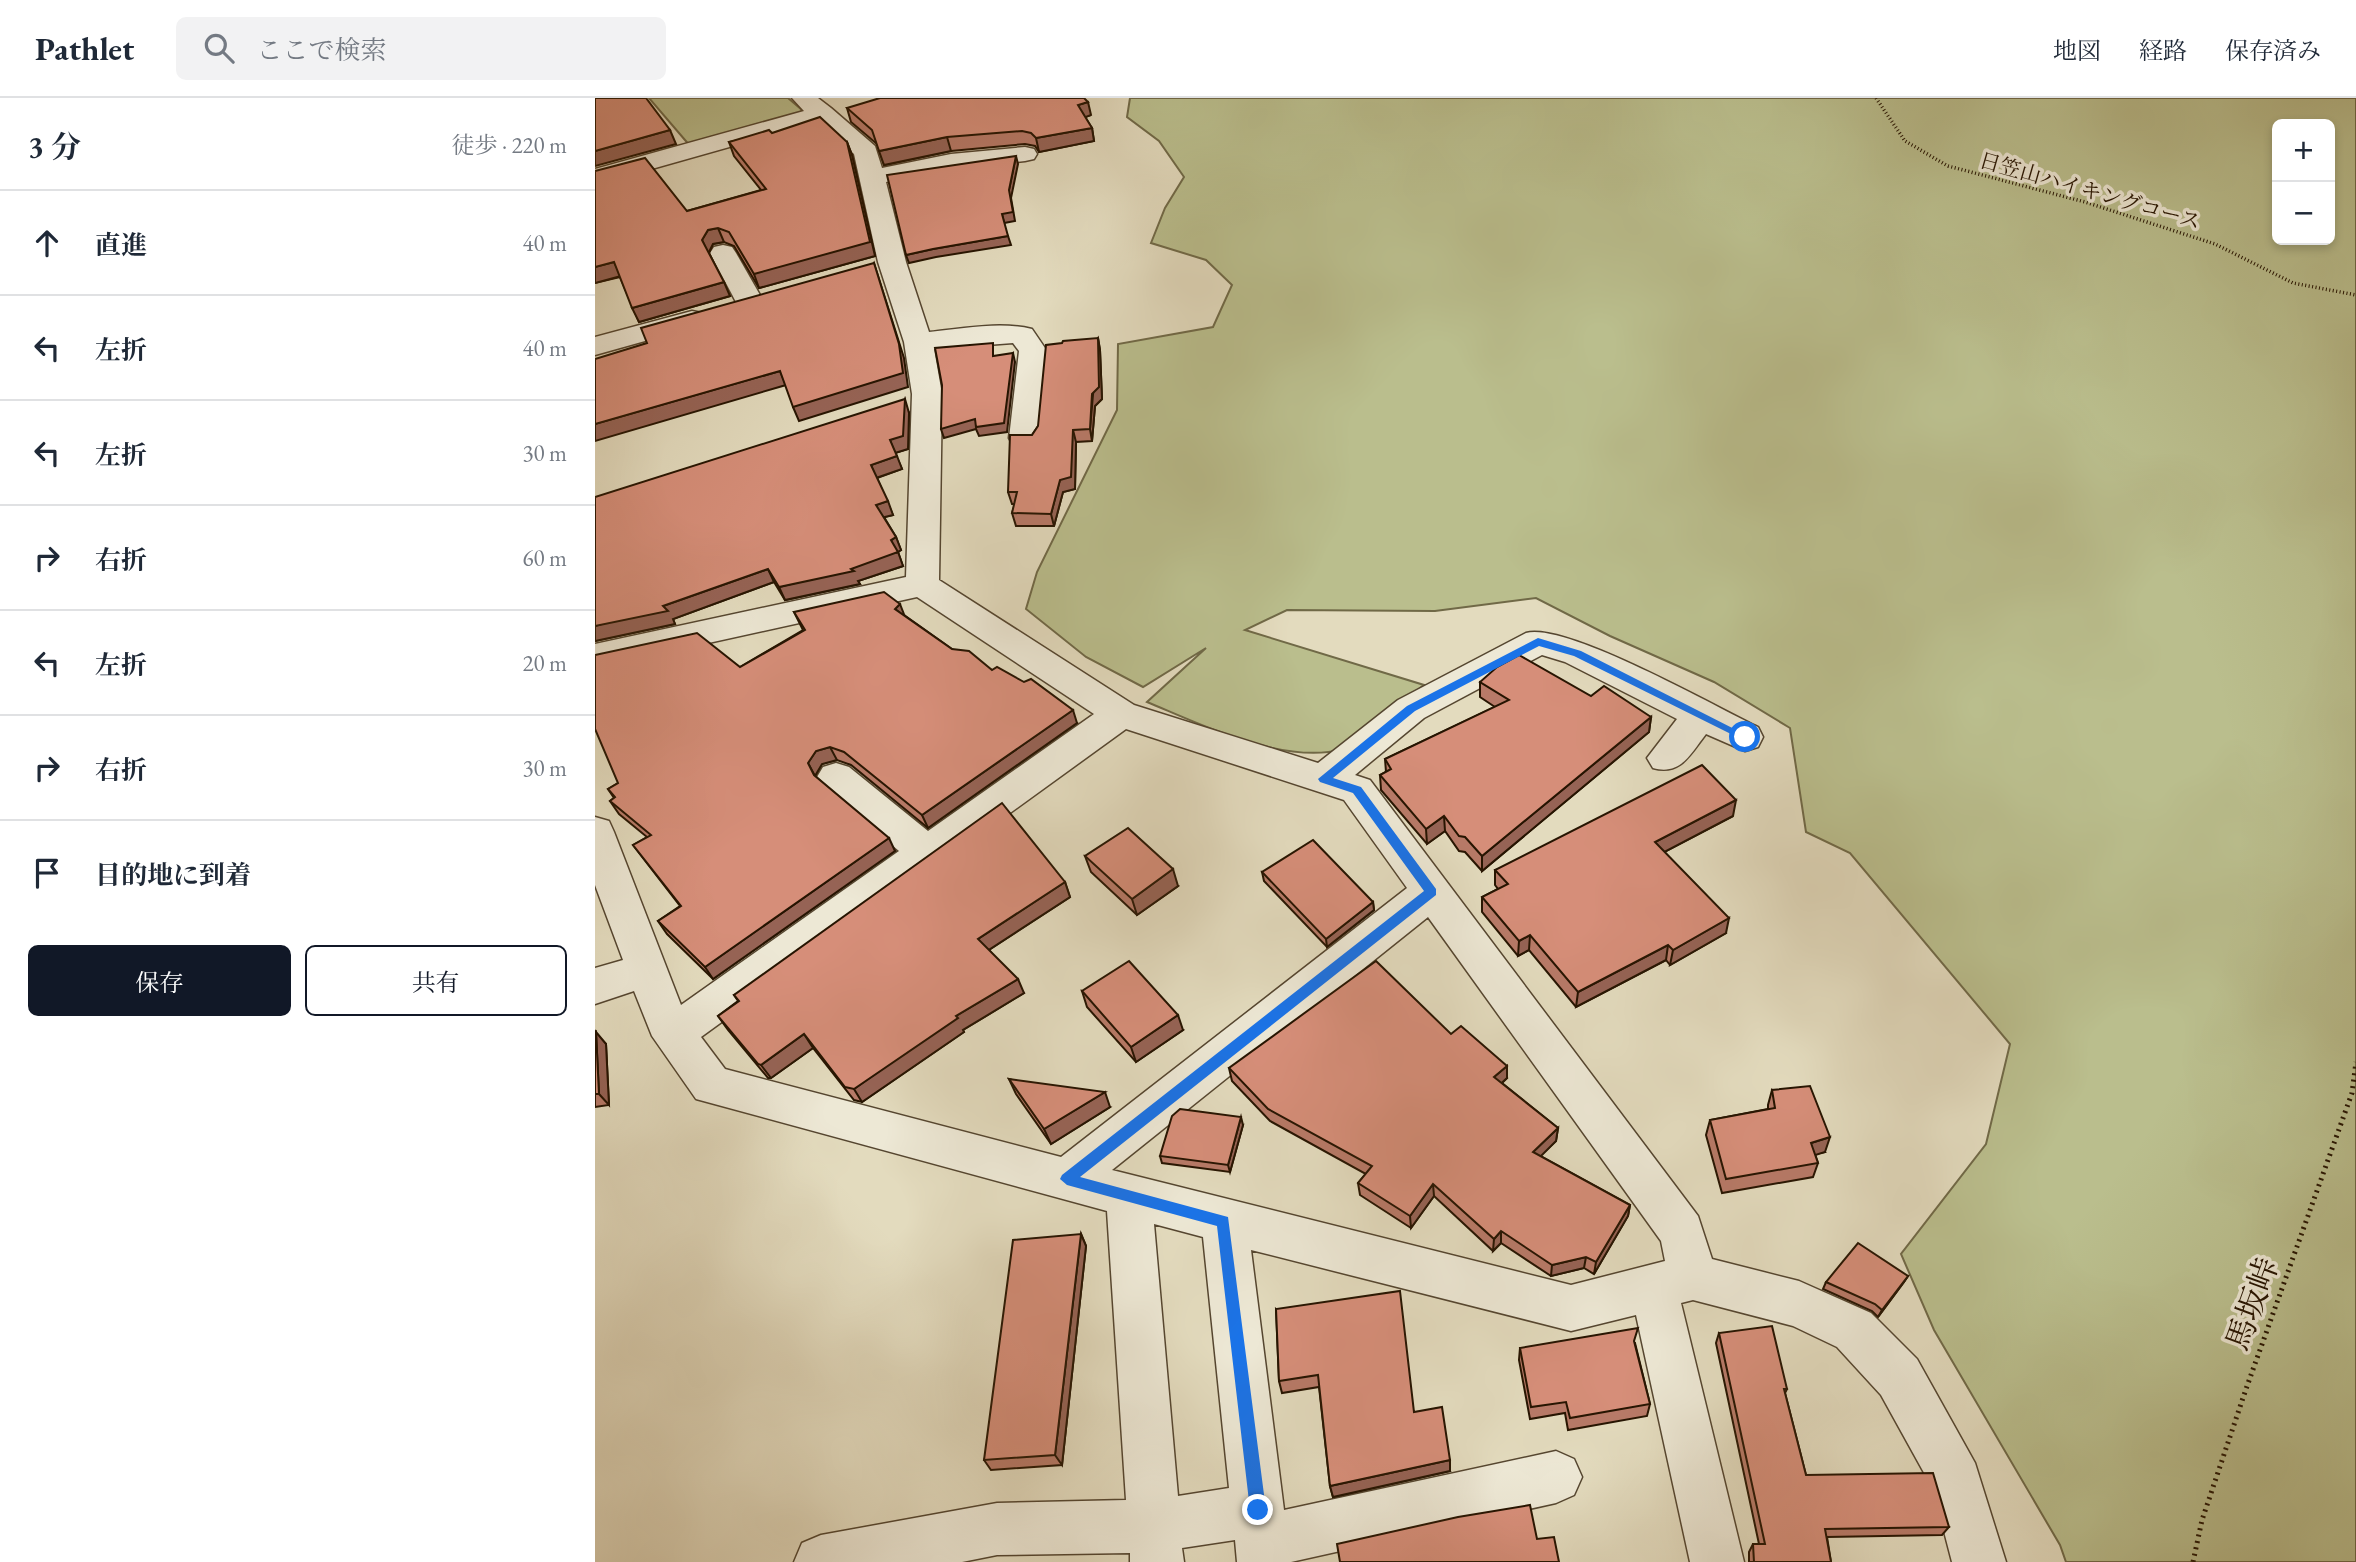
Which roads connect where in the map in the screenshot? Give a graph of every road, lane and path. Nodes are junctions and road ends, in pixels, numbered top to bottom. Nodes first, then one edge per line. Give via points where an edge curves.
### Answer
1 (1877, 98) edge
2 (814, 106) edge
3 (1025, 154) edge
4 (595, 177) edge
5 (874, 177) junction
6 (723, 253) dead end
7 (2356, 295) edge
8 (918, 342) junction
9 (595, 346) edge
10 (1024, 438) edge
11 (922, 585) junction
12 (595, 656) edge
13 (1121, 714) junction
14 (1701, 715) junction
15 (1745, 737) dead end
16 (1665, 758) dead end
17 (836, 777) dead end
18 (1324, 779) junction
19 (595, 832) edge
20 (927, 852) junction
21 (1431, 892) junction
22 (647, 969) junction
23 (595, 986) edge
24 (674, 1033) junction
25 (2356, 1062) edge
26 (1067, 1179) junction
27 (1130, 1197) junction
28 (1224, 1221) junction
29 (1673, 1281) junction
30 (1556, 1477) dead end
31 (1261, 1538) edge
32 (1156, 1544) edge
33 (821, 1562) edge
34 (1717, 1562) edge
35 (1979, 1562) edge
36 (2193, 1562) edge

1 - 7 path, 日笠山ハイキングコース via 1905,141 1948,166 2085,202 2214,244 2293,283
2 - 4 street
2 - 5 street via 866,151
3 - 5 street
5 - 8 street via 879,265
6 - 9 street via 740,305
8 - 10 street via 1022,335 1033,351
8 - 11 street via 914,398
11 - 12 street
11 - 13 street
13 - 18 street
13 - 20 street
14 - 15 street
14 - 16 street
14 - 18 street via 1577,653 1538,642 1411,709
17 - 20 street
18 - 21 street via 1357,790
19 - 22 street
20 - 24 street
21 - 26 street
21 - 29 street via 1682,1232
22 - 23 street
22 - 24 street
24 - 26 street via 711,1085
25 - 36 path, 馬坂峠 via 2352,1093 2201,1520
26 - 27 street
27 - 28 street
27 - 32 street
28 - 29 street via 1571,1308
28 - 31 street
29 - 34 street
29 - 35 street via 1799,1304 1854,1330 1899,1377 1957,1481
30 - 31 street
31 - 32 street
32 - 33 street via 997,1529

